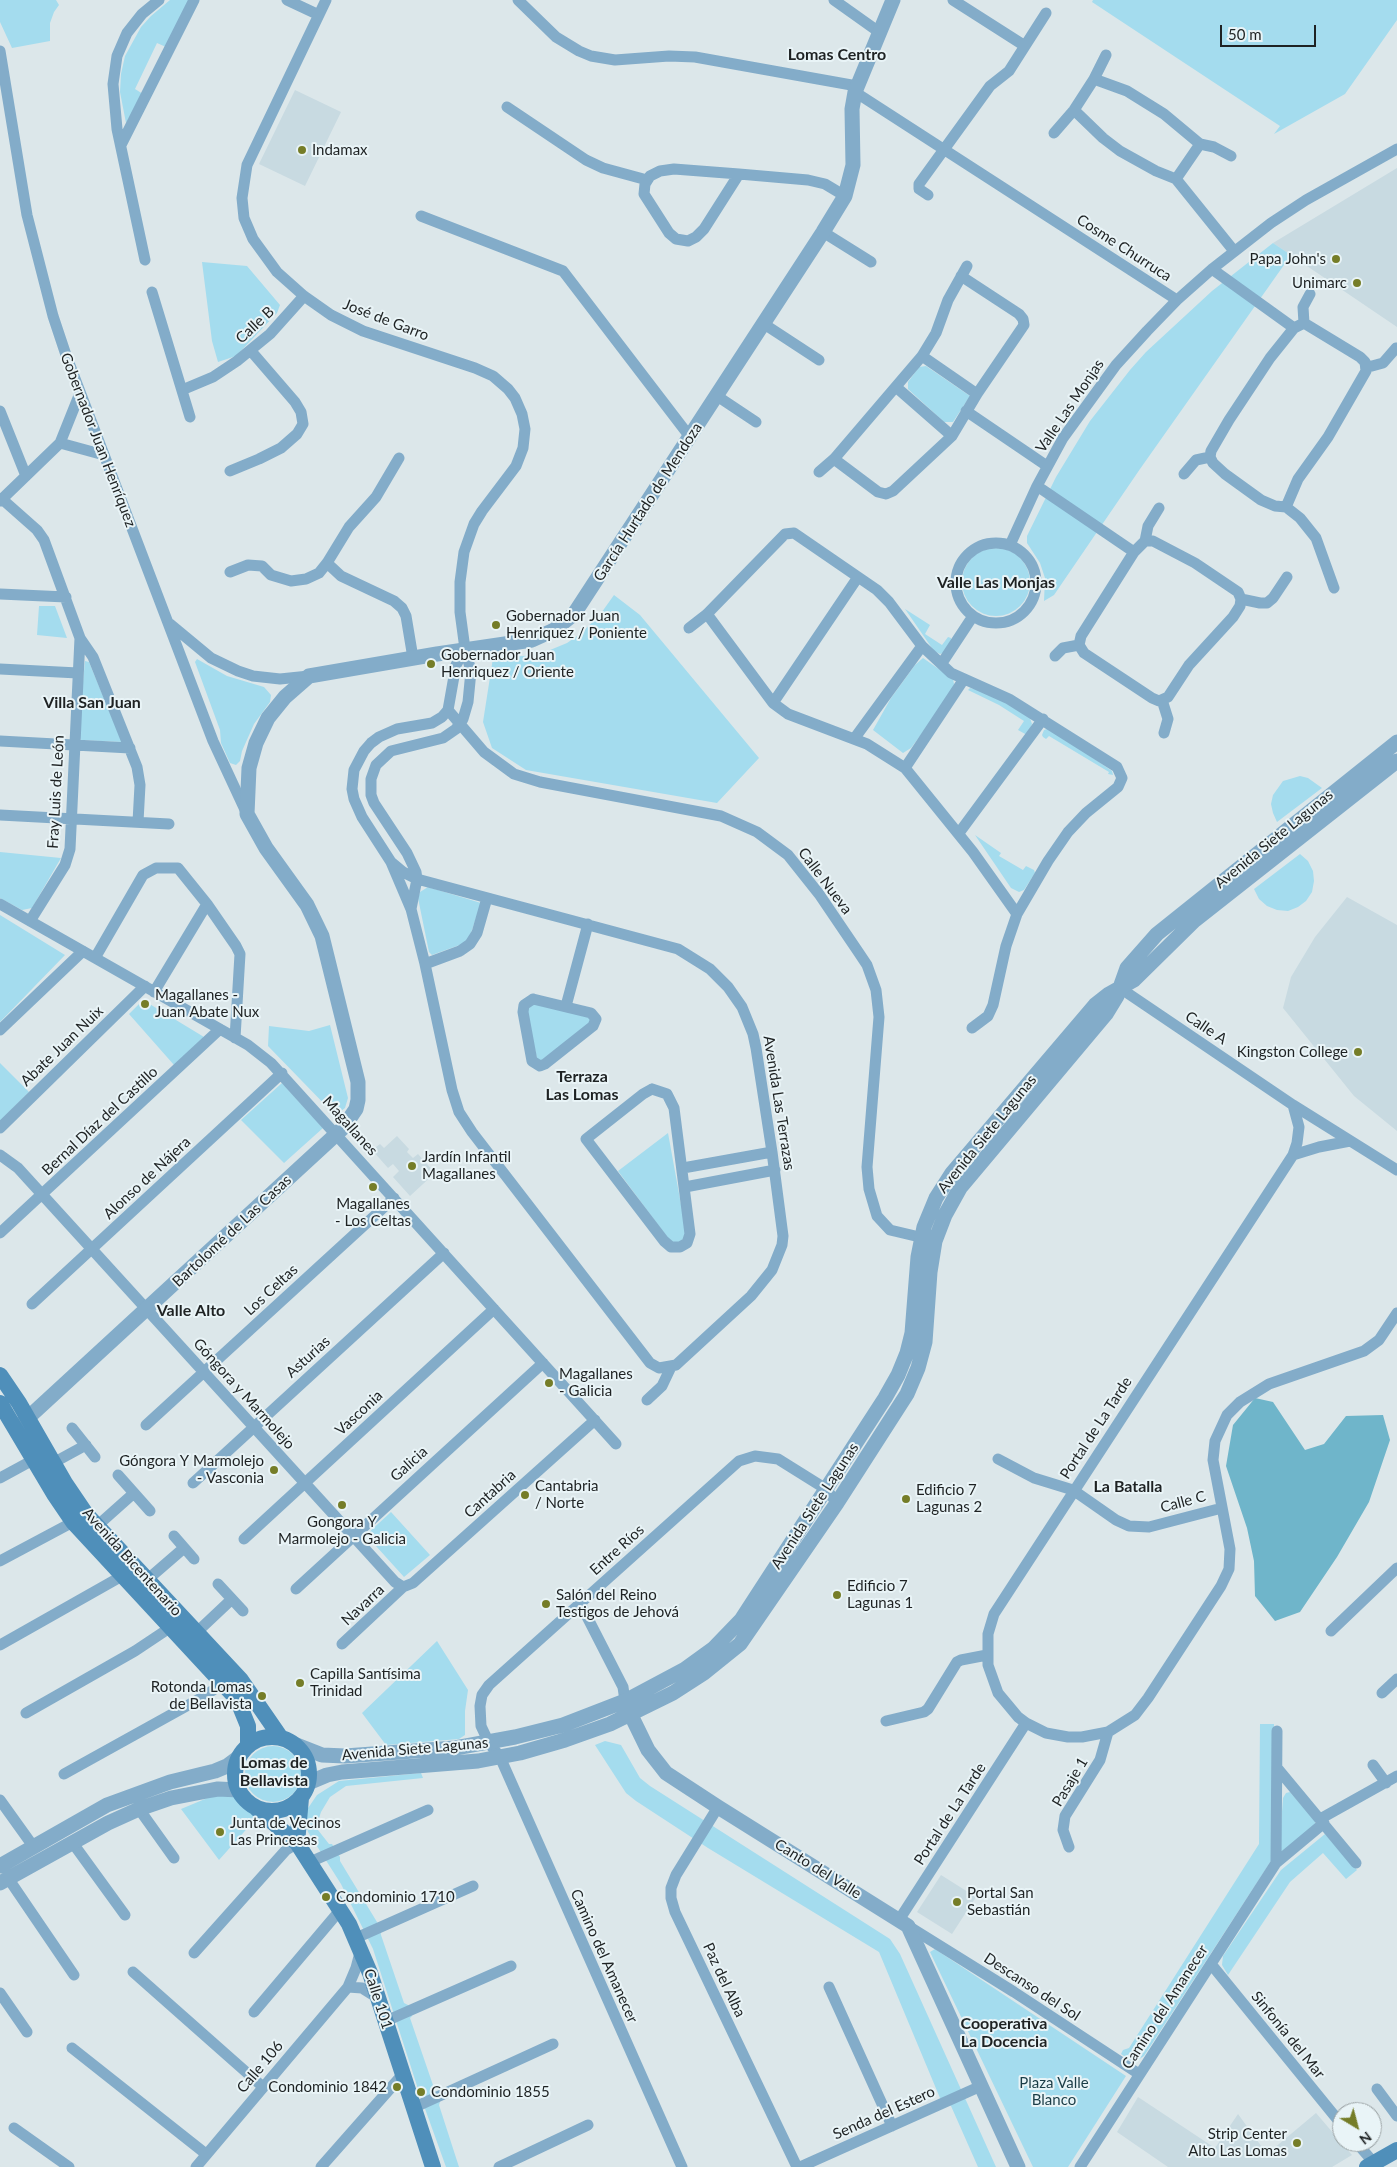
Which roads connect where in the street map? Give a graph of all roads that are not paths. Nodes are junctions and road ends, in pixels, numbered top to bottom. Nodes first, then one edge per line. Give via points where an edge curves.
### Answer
1 (159, 0) edge
2 (194, 0) edge
3 (287, 0) edge
4 (326, 0) edge
5 (834, 0) edge
6 (893, 0) edge
7 (955, 0) edge
8 (525, 2) edge
9 (1046, 13) dead end
10 (319, 15) junction
11 (879, 32) junction
12 (1025, 46) junction
13 (0, 51) edge
14 (1106, 55) dead end
15 (1094, 79) junction
16 (856, 89) junction
17 (507, 107) dead end
18 (1074, 110) junction
19 (1054, 132) dead end
20 (1200, 144) junction
21 (121, 145) junction
22 (943, 149) junction
23 (1397, 149) edge
24 (1231, 156) dead end
25 (739, 174) junction
26 (1176, 179) junction
27 (647, 180) junction
28 (928, 195) dead end
29 (845, 196) junction
30 (421, 216) dead end
31 (823, 232) junction
32 (1234, 251) junction
33 (145, 260) dead end
34 (872, 262) dead end
35 (1212, 269) junction
36 (152, 292) dead end
37 (1310, 294) dead end
38 (304, 296) junction
39 (1177, 300) junction
40 (764, 324) junction
41 (1299, 326) junction
42 (1396, 348) edge
43 (250, 350) junction
44 (922, 356) junction
45 (819, 360) dead end
46 (1366, 366) junction
47 (896, 387) junction
48 (182, 390) junction
49 (80, 393) junction
50 (977, 394) junction
51 (717, 396) junction
52 (0, 411) edge
53 (966, 412) junction
54 (190, 417) dead end
55 (756, 422) dead end
56 (952, 436) junction
57 (690, 437) junction
58 (60, 443) junction
59 (104, 455) junction
60 (1210, 457) junction
61 (399, 458) dead end
62 (834, 458) junction
63 (1047, 466) junction
64 (230, 471) dead end
65 (819, 472) dead end
66 (1184, 474) dead end
67 (26, 476) junction
68 (1037, 486) junction
69 (1, 500) edge
70 (1286, 507) junction
71 (1159, 508) dead end
72 (1145, 541) junction
73 (1010, 545) junction
74 (1134, 552) junction
75 (327, 563) junction
76 (230, 572) dead end
77 (858, 577) junction
78 (1287, 577) dead end
79 (1334, 588) dead end
80 (0, 594) edge
81 (66, 597) junction
82 (1241, 599) junction
83 (707, 614) junction
84 (973, 616) junction
85 (168, 622) junction
86 (689, 628) dead end
87 (80, 638) junction
88 (1079, 645) junction
89 (922, 646) junction
90 (465, 649) junction
91 (1055, 656) dead end
92 (413, 658) junction
93 (942, 663) junction
94 (0, 669) edge
95 (78, 673) junction
96 (309, 676) junction
97 (964, 680) junction
98 (1162, 700) junction
99 (773, 703) junction
100 (448, 710) junction
101 (1043, 719) junction
102 (460, 724) junction
103 (1164, 733) dead end
104 (854, 739) junction
105 (0, 741) edge
106 (1397, 742) edge
107 (73, 745) junction
108 (130, 748) junction
109 (1397, 760) edge
110 (906, 768) junction
111 (247, 814) junction
112 (0, 815) edge
113 (70, 819) junction
114 (138, 822) junction
115 (169, 824) dead end
116 (959, 833) junction
117 (391, 862) junction
118 (417, 879) junction
119 (487, 898) junction
120 (0, 904) edge
121 (207, 904) junction
122 (411, 909) junction
123 (1018, 914) junction
124 (30, 921) junction
125 (588, 924) junction
126 (83, 952) junction
127 (95, 958) junction
128 (425, 964) junction
129 (1120, 988) junction
130 (150, 989) junction
131 (566, 1006) junction
132 (972, 1028) dead end
133 (220, 1029) junction
134 (0, 1030) edge
135 (235, 1038) junction
136 (282, 1073) junction
137 (1293, 1105) junction
138 (0, 1128) edge
139 (337, 1134) junction
140 (1350, 1141) junction
141 (772, 1152) junction
142 (0, 1155) edge
143 (1293, 1155) junction
144 (683, 1168) junction
145 (775, 1170) junction
146 (1397, 1170) edge
147 (685, 1187) junction
148 (43, 1194) junction
149 (394, 1198) junction
150 (0, 1233) edge
151 (928, 1239) junction
152 (92, 1249) junction
153 (444, 1253) junction
154 (32, 1304) dead end
155 (494, 1308) junction
156 (147, 1310) junction
157 (1397, 1313) edge
158 (543, 1363) junction
159 (671, 1367) junction
160 (204, 1372) junction
161 (0, 1375) edge
162 (648, 1400) dead end
163 (0, 1403) edge
164 (878, 1409) junction
165 (893, 1418) junction
166 (595, 1420) junction
167 (22, 1424) junction
168 (146, 1425) dead end
169 (254, 1427) junction
170 (72, 1428) dead end
171 (616, 1444) dead end
172 (86, 1445) junction
173 (96, 1457) dead end
174 (998, 1459) dead end
175 (33, 1460) junction
176 (53, 1463) junction
177 (118, 1475) dead end
178 (0, 1478) edge
179 (192, 1483) dead end
180 (305, 1483) junction
181 (826, 1489) junction
182 (1073, 1490) junction
183 (134, 1493) junction
184 (837, 1503) junction
185 (1222, 1508) junction
186 (150, 1511) dead end
187 (73, 1522) junction
188 (97, 1526) junction
189 (174, 1536) dead end
190 (353, 1536) junction
191 (244, 1539) dead end
192 (184, 1548) junction
193 (194, 1559) dead end
194 (0, 1561) edge
195 (1397, 1568) edge
196 (116, 1579) junction
197 (147, 1580) junction
198 (218, 1584) dead end
199 (403, 1587) junction
200 (296, 1589) dead end
201 (232, 1599) junction
202 (580, 1603) junction
203 (243, 1611) dead end
204 (170, 1627) junction
205 (196, 1632) junction
206 (1331, 1632) dead end
207 (342, 1644) dead end
208 (0, 1645) edge
209 (986, 1655) junction
210 (1397, 1679) edge
211 (224, 1683) junction
212 (1382, 1693) dead end
213 (628, 1708) junction
214 (26, 1713) dead end
215 (886, 1721) dead end
216 (1026, 1723) junction
217 (1278, 1731) dead end
218 (1108, 1732) junction
219 (287, 1741) junction
220 (489, 1743) junction
221 (244, 1751) junction
222 (500, 1757) junction
223 (1373, 1764) dead end
224 (1278, 1769) junction
225 (64, 1774) dead end
226 (1397, 1776) edge
227 (308, 1783) junction
228 (1386, 1783) junction
229 (238, 1790) junction
230 (300, 1798) junction
231 (0, 1800) edge
232 (718, 1807) junction
233 (139, 1809) junction
234 (257, 1809) junction
235 (428, 1810) dead end
236 (1322, 1821) junction
237 (72, 1842) junction
238 (297, 1843) junction
239 (33, 1846) junction
240 (1069, 1847) dead end
241 (174, 1858) dead end
242 (310, 1862) junction
243 (1276, 1863) junction
244 (1356, 1863) dead end
245 (3, 1876) edge
246 (473, 1886) dead end
247 (341, 1909) junction
248 (125, 1916) dead end
249 (904, 1923) junction
250 (359, 1944) junction
251 (194, 1953) dead end
252 (1210, 1964) junction
253 (511, 1966) dead end
254 (133, 1972) dead end
255 (74, 1975) dead end
256 (348, 1987) junction
257 (829, 1987) dead end
258 (0, 1993) edge
259 (378, 1999) junction
260 (254, 2012) dead end
261 (386, 2021) junction
262 (27, 2032) dead end
263 (553, 2044) dead end
264 (72, 2048) dead end
265 (402, 2074) junction
266 (1139, 2074) junction
267 (981, 2086) junction
268 (263, 2087) junction
269 (1377, 2089) dead end
270 (413, 2108) junction
271 (1332, 2113) edge
272 (1397, 2116) edge
273 (588, 2125) dead end
274 (892, 2126) junction
275 (14, 2128) dead end
276 (1397, 2150) edge
277 (1363, 2152) edge
278 (206, 2154) junction
279 (1371, 2165) edge
280 (69, 2167) edge
281 (196, 2167) edge
282 (321, 2167) edge
283 (432, 2167) edge
284 (499, 2167) edge
285 (682, 2167) edge
286 (799, 2167) edge
287 (1018, 2167) edge
288 (1080, 2167) edge

1 - 21 street via 134,23 117,56 114,99
2 - 21 street
3 - 10 street
4 - 10 street, José de Garro
5 - 11 street
6 - 11 street, García Hurtado de Mendoza
7 - 12 street
8 - 16 street, Cosme Churruca via 567,45 591,56 615,60 669,56 695,58
9 - 12 street
10 - 38 street, José de Garro via 252,153 242,188 244,218 253,239 272,266
11 - 16 street, García Hurtado de Mendoza
12 - 22 street
13 - 49 street, Gobernador Juan Henríquez via 34,245 53,316
14 - 15 street
15 - 18 street
15 - 20 street via 1144,101
16 - 22 street, Cosme Churruca
16 - 29 street, García Hurtado de Mendoza via 852,109 852,165
17 - 27 street via 586,160
18 - 19 street
18 - 26 street via 1120,151
20 - 24 street
20 - 26 street
21 - 33 street
22 - 28 street via 918,185
22 - 39 street, Cosme Churruca
23 - 32 street, Cosme Churruca via 1306,200
25 - 27 street via 667,169
25 - 27 street via 704,230 684,241 669,233 648,202 644,189
25 - 29 street via 817,182
26 - 32 street
29 - 31 street, García Hurtado de Mendoza
30 - 57 street via 563,271
31 - 34 street
31 - 40 street, García Hurtado de Mendoza
32 - 35 street, Cosme Churruca
35 - 39 street, Cosme Churruca
35 - 41 street
36 - 48 street
37 - 41 street
38 - 43 street, Calle B via 270,334
38 - 90 street, José de Garro via 331,316 363,331 493,376 508,389 520,408 525,429 520,457 482,510 464,552 459,597
39 - 63 street, Valle Las Monjas via 1116,365 1086,404
40 - 45 street
40 - 51 street, García Hurtado de Mendoza
41 - 46 street via 1360,357
41 - 60 street via 1248,390
42 - 46 street via 1383,363
43 - 48 street, Calle B via 223,371
43 - 64 street via 299,407 303,424 281,448
44 - 47 street
44 - 50 street
44 - 50 street via 964,271 1020,314 1024,322 1022,330
46 - 70 street via 1365,375 1298,480
47 - 56 street
47 - 62 street
48 - 54 street
49 - 58 street
49 - 59 street, Gobernador Juan Henríquez
50 - 53 street
51 - 55 street
51 - 57 street, García Hurtado de Mendoza
52 - 67 street
53 - 56 street
53 - 63 street
56 - 62 street via 886,494 878,492
57 - 90 street, García Hurtado de Mendoza via 574,614 540,638
58 - 59 street
58 - 67 street
59 - 85 street, Gobernador Juan Henríquez
60 - 66 street via 1196,460
60 - 70 street via 1225,474 1261,500
61 - 75 street via 376,497 340,538
62 - 65 street
63 - 68 street, Valle Las Monjas
67 - 69 street
68 - 73 street, Valle Las Monjas
68 - 74 street
69 - 81 street, Fray Luis de León via 40,535
70 - 79 street via 1316,538
71 - 72 street via 1148,526
72 - 74 street
72 - 82 street via 1153,541 1195,563 1238,592
73 - 84 street via 993,542 976,548 958,568 957,594
73 - 84 street via 1024,553 1033,566 1034,598 1024,611 1003,622 987,622
74 - 88 street via 1081,636
75 - 76 street via 314,576 298,580 278,578 262,566 248,565
75 - 92 street via 341,576 402,608
77 - 83 street via 797,535 788,533
77 - 89 street via 890,602
77 - 99 street
78 - 82 street via 1267,603
80 - 81 street
81 - 87 street, Fray Luis de León
82 - 98 street via 1233,617 1188,665 1168,697
83 - 86 street
83 - 99 street
84 - 93 street
85 - 96 street, García Hurtado de Mendoza via 211,658 238,671 274,679
85 - 111 street, Gobernador Juan Henríquez via 213,741
87 - 95 street, Fray Luis de León
87 - 108 street via 93,657
88 - 91 street via 1063,648
88 - 98 street via 1084,653 1144,693 1155,700
89 - 93 street
89 - 104 street
90 - 92 street, García Hurtado de Mendoza
90 - 100 street via 456,665
90 - 102 street via 470,679 467,708
92 - 96 street, García Hurtado de Mendoza
93 - 97 street
94 - 95 street
95 - 107 street, Fray Luis de León
96 - 111 street via 281,702 261,730 249,768
97 - 101 street via 1009,699
97 - 110 street
98 - 103 street via 1168,719
99 - 104 street via 788,714
100 - 102 street, Calle Nueva
100 - 117 street, Avenida Las Terrazas via 432,723 397,729 379,737 364,751 356,765 352,780 354,799
101 - 116 street
101 - 123 street via 1117,767 1122,778 1118,787 1086,813 1060,842
102 - 118 street via 443,738 391,751 380,759 373,772 370,787 374,803 407,853
102 - 151 street, Calle Nueva via 484,752 514,774 540,782 722,816 767,838 797,866 859,953 876,990 879,1017 867,1167 877,1216 890,1230
104 - 110 street
105 - 107 street
106 - 129 street, Avenida Siete Lagunas via 1172,920 1134,959 1123,976
107 - 108 street
107 - 113 street, Fray Luis de León
108 - 114 street via 139,778
109 - 129 street, Avenida Siete Lagunas via 1195,920 1139,975
110 - 116 street
111 - 139 street, Gobernador Juan Henríquez via 266,848 307,905 322,936 359,1091 352,1117
112 - 113 street
113 - 114 street
113 - 124 street, Fray Luis de León via 68,858
114 - 115 street
116 - 123 street
117 - 118 street, Avenida Las Terrazas
117 - 122 street, Avenida Las Terrazas
118 - 119 street, Avenida Las Terrazas
118 - 122 street, Avenida Las Terrazas
119 - 125 street, Avenida Las Terrazas
119 - 128 street via 477,933 470,944
120 - 124 street, Magallanes
121 - 127 street via 178,868 156,868 143,875
121 - 130 street, Abate Juan Nuix
121 - 135 street via 240,954
122 - 128 street, Avenida Las Terrazas
123 - 132 street via 1006,946 994,1005 988,1016
124 - 126 street, Magallanes
125 - 131 street
125 - 141 street, Avenida Las Terrazas via 678,949 710,969 728,987 742,1007 753,1034
126 - 127 street, Magallanes
126 - 134 street
127 - 130 street, Magallanes
128 - 159 street, Avenida Las Terrazas via 452,1090 465,1122 650,1363 659,1368
129 - 137 street, Calle A
129 - 151 street, Avenida Siete Lagunas via 1106,1014 960,1188
130 - 133 street, Magallanes
130 - 138 street, Abate Juan Nuix
131 - 131 street via 533,998 524,1005 531,1058 537,1065 545,1064 595,1024 593,1014
133 - 135 street, Magallanes
133 - 148 street, Bernal Díaz del Castillo
135 - 136 street, Magallanes via 260,1053
136 - 139 street, Magallanes
136 - 152 street, Alonso de Nájera
137 - 140 street, Calle A
137 - 143 street, Portal de La Tarde via 1299,1127
139 - 149 street, Magallanes
139 - 156 street, Bartolomé de Las Casas
140 - 143 street
140 - 146 street
141 - 144 street
141 - 145 street, Avenida Las Terrazas
142 - 148 street, Góngora y Marmolejo
143 - 182 street, Portal de La Tarde
144 - 147 street
144 - 147 street via 673,1102 662,1091 652,1090 643,1094 586,1140 671,1247 684,1246 690,1234
145 - 147 street
145 - 159 street, Avenida Las Terrazas via 783,1236 780,1254 772,1270 739,1308
148 - 150 street, Bernal Díaz del Castillo
148 - 152 street, Góngora y Marmolejo
149 - 153 street, Magallanes
149 - 160 street, Los Celtas
151 - 164 street, Avenida Siete Lagunas via 910,1344
151 - 165 street, Avenida Siete Lagunas via 930,1272 925,1342 913,1381
152 - 154 street, Alonso de Nájera
152 - 156 street, Góngora y Marmolejo
153 - 155 street, Magallanes
153 - 169 street, Asturias
155 - 158 street, Magallanes
155 - 180 street, Vasconia
156 - 160 street, Góngora y Marmolejo
156 - 167 street, Bartolomé de Las Casas
157 - 185 street, Portal de La Tarde via 1379,1340 1364,1351 1269,1384 1232,1408 1221,1424 1213,1450
158 - 166 street, Magallanes
158 - 190 street, Galicia
159 - 162 street, Avenida Las Terrazas via 662,1386
160 - 168 street, Los Celtas
160 - 169 street, Góngora y Marmolejo
161 - 167 main road, Avenida Bicentenario
163 - 167 main road, Avenida Bicentenario
164 - 165 street
164 - 181 street, Avenida Siete Lagunas
165 - 184 street, Avenida Siete Lagunas
166 - 171 street, Magallanes
166 - 199 street, Cantabria via 413,1583
167 - 175 main road, Avenida Bicentenario
167 - 176 main road, Avenida Bicentenario
169 - 179 street, Asturias
169 - 180 street, Góngora y Marmolejo
170 - 172 street
172 - 173 street
172 - 176 street
174 - 182 street, Calle C via 1034,1478
175 - 178 street
175 - 187 main road, Avenida Bicentenario
176 - 188 main road, Avenida Bicentenario
177 - 183 street
180 - 190 street, Góngora y Marmolejo
180 - 191 street, Vasconia
181 - 184 street, Entre Ríos
181 - 202 street, Entre Ríos via 778,1460 755,1456 739,1461
181 - 213 street, Avenida Siete Lagunas via 729,1635
182 - 185 street, Calle C via 1116,1520 1136,1527
182 - 209 street, Portal de La Tarde via 994,1614
183 - 186 street
183 - 188 street
184 - 213 street, Avenida Siete Lagunas via 740,1644 684,1686
185 - 218 street, Portal de La Tarde via 1230,1549 1226,1578 1142,1706
187 - 194 street
187 - 196 main road, Avenida Bicentenario
188 - 197 main road, Avenida Bicentenario
189 - 192 street
190 - 199 street, Góngora y Marmolejo via 397,1585
190 - 200 street, Galicia
192 - 193 street
192 - 197 street
195 - 206 street
196 - 204 main road, Avenida Bicentenario
196 - 208 street
197 - 205 main road, Avenida Bicentenario
198 - 201 street
199 - 207 street, Navarra
201 - 203 street
201 - 205 street
202 - 213 street, Canto del Valle via 623,1687
202 - 220 street, Entre Ríos via 482,1695 481,1726
204 - 211 main road, Avenida Bicentenario
204 - 214 street
205 - 219 main road, Avenida Bicentenario via 241,1680
209 - 215 street via 957,1662 924,1712
209 - 216 street, Portal de La Tarde via 998,1693 1010,1710
210 - 212 street
211 - 221 main road, Avenida Bicentenario via 245,1715 249,1732
211 - 225 street
213 - 220 street, Avenida Siete Lagunas
213 - 222 street, Avenida Siete Lagunas via 565,1740
213 - 232 street, Canto del Valle via 658,1765
216 - 218 street, Portal de La Tarde via 1046,1733 1068,1737
216 - 249 street, Portal de La Tarde
217 - 224 street
218 - 240 street, Pasaje 1 via 1098,1764 1065,1816 1063,1830
219 - 220 street, Avenida Siete Lagunas via 312,1753 333,1756
219 - 221 main road via 267,1738
219 - 227 main road via 307,1762
220 - 222 street, Entre Ríos
221 - 229 main road via 235,1770
221 - 239 street via 227,1766 215,1771 154,1787 107,1805
222 - 227 street, Avenida Siete Lagunas via 342,1772
222 - 285 street, Camino del Amanecer
223 - 228 street
224 - 236 street
224 - 243 street
226 - 228 street, Camino del Amanecer
227 - 230 main road
228 - 236 street, Camino del Amanecer
229 - 233 street via 207,1791
229 - 234 main road
230 - 234 main road via 284,1810 270,1812
230 - 238 main road
231 - 239 street
232 - 249 street, Canto del Valle
232 - 286 street, Paz del Alba via 676,1875 671,1898
233 - 237 street
233 - 241 street
234 - 238 main road, Calle 101
235 - 242 street
236 - 243 street, Camino del Amanecer
236 - 244 street
237 - 245 street
237 - 248 street
238 - 242 main road, Calle 101
238 - 251 street via 286,1850
239 - 245 street
242 - 247 main road, Calle 101
243 - 252 street, Camino del Amanecer
245 - 255 street
246 - 250 street
247 - 250 main road, Calle 101
247 - 260 street
249 - 266 street, Descanso del Sol
249 - 267 street
250 - 256 street, Calle 106 via 356,1968
250 - 259 main road, Calle 101
252 - 266 street, Camino del Amanecer
252 - 271 street, Sinfonía del Mar
253 - 261 street
254 - 268 street
256 - 259 street via 362,1988
256 - 268 street, Calle 106
257 - 274 street
258 - 262 street
259 - 261 main road, Calle 101
261 - 265 main road, Calle 101
263 - 270 street
264 - 278 street
265 - 270 main road, Calle 101
265 - 282 street
266 - 288 street, Camino del Amanecer
267 - 274 street, Senda del Estero
267 - 287 street
268 - 278 street, Calle 106
269 - 272 street
270 - 283 main road, Calle 101
273 - 284 street
274 - 286 street, Senda del Estero
275 - 280 street
276 - 279 main road
277 - 279 street
278 - 281 street, Calle 106

